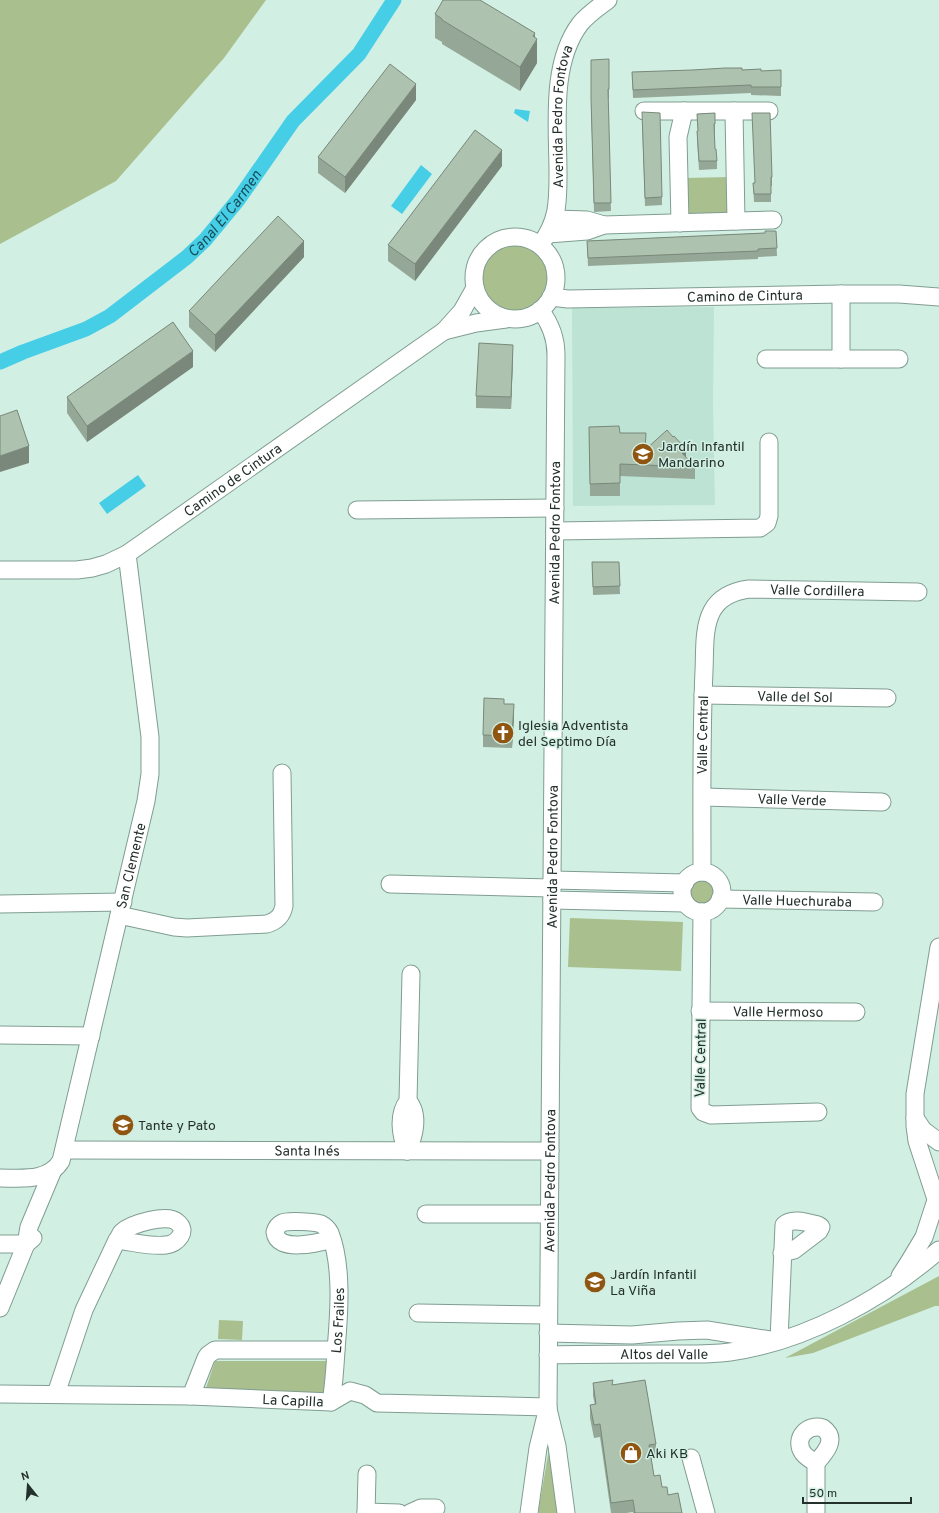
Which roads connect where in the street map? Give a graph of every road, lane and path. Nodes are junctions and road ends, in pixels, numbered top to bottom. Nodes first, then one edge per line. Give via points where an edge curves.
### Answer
1 (608, 0) edge
2 (644, 111) edge
3 (684, 111) junction
4 (734, 111) junction
5 (769, 111) edge
6 (555, 219) junction
7 (773, 220) dead end
8 (736, 221) junction
9 (680, 223) junction
10 (604, 225) junction
11 (544, 240) junction
12 (475, 288) junction
13 (842, 294) junction
14 (551, 297) junction
15 (939, 297) edge
16 (540, 310) junction
17 (508, 319) junction
18 (444, 331) junction
19 (766, 359) dead end
20 (841, 359) junction
21 (899, 359) dead end
22 (769, 442) dead end
23 (555, 508) junction
24 (357, 510) dead end
25 (555, 531) junction
26 (128, 554) junction
27 (0, 570) edge
28 (918, 592) dead end
29 (719, 600) joint
30 (703, 695) junction
31 (887, 698) dead end
32 (282, 773) dead end
33 (703, 797) junction
34 (882, 802) dead end
35 (702, 872) junction
36 (685, 883) junction
37 (390, 884) dead end
38 (552, 889) junction
39 (720, 899) junction
40 (874, 902) dead end
41 (685, 903) junction
42 (0, 904) edge
43 (121, 908) junction
44 (702, 912) junction
45 (938, 957) edge
46 (411, 974) dead end
47 (700, 1011) junction
48 (856, 1012) dead end
49 (0, 1035) edge
50 (91, 1036) junction
51 (818, 1112) dead end
52 (915, 1118) junction
53 (939, 1142) edge
54 (65, 1150) junction
55 (407, 1151) junction
56 (550, 1151) junction
57 (53, 1170) junction
58 (0, 1178) edge
59 (938, 1195) edge
60 (426, 1214) dead end
61 (549, 1214) junction
62 (332, 1239) dead end
63 (117, 1240) dead end
64 (0, 1244) edge
65 (26, 1244) junction
66 (939, 1250) edge
67 (782, 1253) dead end
68 (894, 1284) junction
69 (0, 1308) edge
70 (418, 1313) dead end
71 (548, 1315) junction
72 (548, 1333) junction
73 (580, 1334) junction
74 (778, 1340) junction
75 (336, 1350) junction
76 (580, 1354) junction
77 (548, 1355) junction
78 (0, 1394) edge
79 (56, 1394) junction
80 (191, 1396) junction
81 (331, 1402) junction
82 (548, 1407) junction
83 (691, 1458) dead end
84 (816, 1463) dead end
85 (366, 1474) dead end
86 (436, 1508) dead end
87 (366, 1512) edge
88 (399, 1513) edge
89 (410, 1513) edge
90 (529, 1513) edge
91 (566, 1513) edge
92 (706, 1513) edge
93 (816, 1513) edge

1 - 6 street, Avenida Pedro Fontova via 581,22 563,58 559,80 558,201
2 - 3 street
3 - 4 street
3 - 9 street via 678,137
4 - 5 street
4 - 8 street
6 - 10 street via 587,220
6 - 11 street, Avenida Pedro Fontova
7 - 8 street
8 - 9 street
9 - 10 street
10 - 11 street
11 - 12 street via 509,237 488,246 479,258 474,272
11 - 14 street via 556,276
12 - 17 street via 483,305
12 - 18 street, Camino de Cintura via 462,312
13 - 14 street, Camino de Cintura via 568,299
13 - 15 street, Camino de Cintura
13 - 20 street
14 - 16 street
16 - 17 street via 525,318
16 - 23 street, Avenida Pedro Fontova via 551,326 556,345
17 - 18 street, Camino de Cintura
18 - 26 street, Camino de Cintura
19 - 20 street
20 - 21 street
22 - 25 street via 769,516 767,523 760,528
23 - 24 street
23 - 25 street, Avenida Pedro Fontova
25 - 38 street, Avenida Pedro Fontova
26 - 27 street, Camino de Cintura via 106,564 77,570
26 - 43 street, San Clemente via 150,737 150,774
28 - 29 street, Valle Cordillera via 749,589 731,593
29 - 30 street, Valle Central via 711,612 707,625
30 - 31 street, Valle del Sol
30 - 33 street, Valle Central
32 - 43 street via 284,906 277,920 268,924 174,927
33 - 34 street, Valle Verde
33 - 35 street, Valle Central
35 - 36 street via 692,875
35 - 39 street via 712,875 720,883
36 - 38 street
36 - 41 street via 682,893
37 - 38 street
38 - 41 street
38 - 56 street, Avenida Pedro Fontova
39 - 40 street, Valle Huechuraba
39 - 44 street via 713,908
41 - 44 street
42 - 43 street
43 - 50 street, San Clemente
44 - 47 street, Valle Central
45 - 52 street via 915,1094
46 - 55 street via 408,1101 414,1112 414,1125 413,1138
47 - 48 street, Valle Hermoso
47 - 51 street, Valle Central via 699,1103 702,1112 711,1115
49 - 50 street
50 - 54 street, San Clemente
52 - 53 street via 923,1130
52 - 59 street via 919,1149
54 - 55 street, Santa Inés
54 - 57 street, San Clemente
55 - 56 street, Santa Inés
56 - 61 street, Avenida Pedro Fontova
57 - 58 street via 34,1177
57 - 65 street via 54,1189 49,1204 37,1233
59 - 68 street, Altos del Valle via 924,1237
60 - 61 street
61 - 71 street, Avenida Pedro Fontova
62 - 75 street, Los Frailes via 340,1309
63 - 79 street via 84,1310
64 - 65 street
65 - 69 street
66 - 68 street, Altos del Valle
67 - 74 street
68 - 74 street, Altos del Valle via 840,1316 805,1332
70 - 71 street
71 - 72 street, Avenida Pedro Fontova
72 - 73 street, Altos del Valle
72 - 77 street, Avenida Pedro Fontova
73 - 74 street, Altos del Valle via 632,1335 707,1330
73 - 76 street
74 - 76 street, Altos del Valle via 716,1354
75 - 80 street via 215,1350 208,1354
75 - 81 street, Los Frailes
76 - 77 street, Altos del Valle
77 - 82 street, Avenida Pedro Fontova
78 - 79 street, La Capilla
79 - 80 street, La Capilla
80 - 81 street, La Capilla
81 - 82 street, La Capilla via 350,1391 377,1402
82 - 90 street, Avenida Pedro Fontova via 537,1456
82 - 91 street, Avenida Pedro Fontova via 557,1446
83 - 92 street
84 - 93 street
85 - 87 street
86 - 89 street via 422,1508
87 - 88 street

